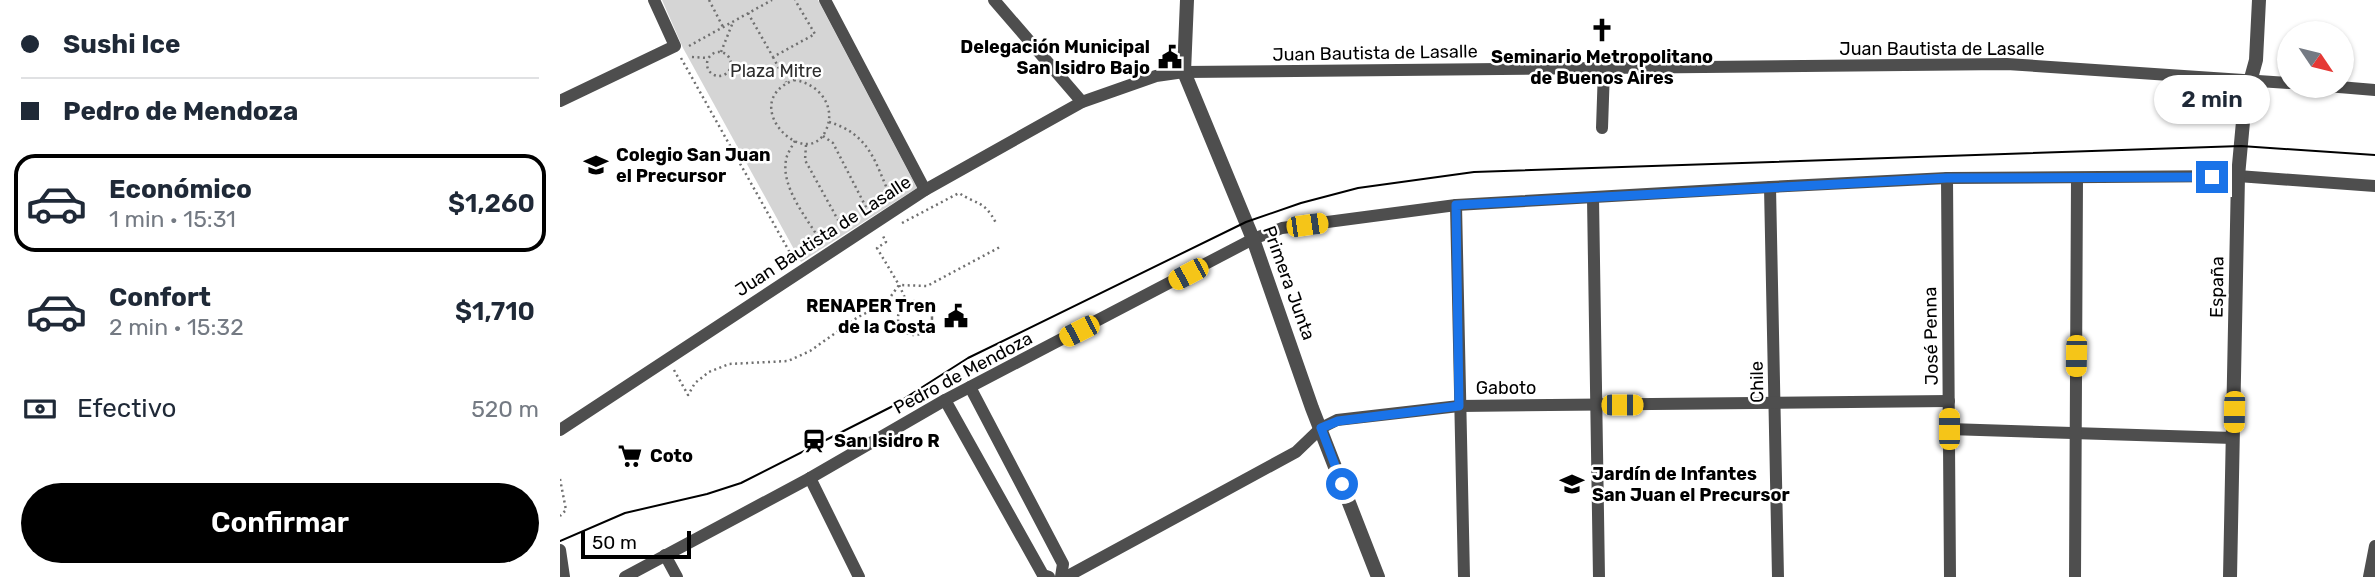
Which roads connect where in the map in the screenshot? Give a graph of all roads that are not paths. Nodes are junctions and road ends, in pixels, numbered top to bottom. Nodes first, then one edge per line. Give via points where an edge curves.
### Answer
1 (654, 0) edge
2 (825, 0) edge
3 (994, 0) edge
4 (1187, 0) edge
5 (2259, 0) edge
6 (1604, 69) junction
7 (1184, 72) junction
8 (2249, 80) junction
9 (2277, 82) edge
10 (2354, 88) edge
11 (2375, 90) edge
12 (560, 101) edge
13 (1082, 102) junction
14 (1602, 128) dead end
15 (2238, 176) junction
16 (1947, 178) junction
17 (2077, 179) junction
18 (1770, 187) junction
19 (2375, 187) edge
20 (925, 190) junction
21 (1593, 198) junction
22 (1456, 205) junction
23 (1253, 239) junction
24 (970, 387) junction
25 (945, 400) junction
26 (1949, 401) junction
27 (1775, 403) junction
28 (1596, 405) junction
29 (1459, 406) junction
30 (1321, 428) junction
31 (1949, 429) junction
32 (560, 430) edge
33 (2075, 433) junction
34 (2233, 438) junction
35 (810, 478) junction
36 (2375, 546) edge
37 (560, 550) edge
38 (665, 555) junction
39 (562, 572) edge
40 (2371, 574) edge
41 (625, 577) edge
42 (677, 577) edge
43 (859, 577) edge
44 (1049, 577) edge
45 (1064, 577) edge
46 (1378, 577) edge
47 (1464, 577) edge
48 (1599, 577) edge
49 (1778, 577) edge
50 (1950, 577) edge
51 (2075, 577) edge
52 (2230, 577) edge

1 - 12 street via 675,47
2 - 20 street
3 - 13 street
4 - 7 street, Primera Junta
5 - 8 street, España via 2256,60
6 - 7 street, Juan Bautista de Lasalle
6 - 8 street, Juan Bautista de Lasalle via 2007,64
6 - 14 street
7 - 13 street, Juan Bautista de Lasalle via 1156,76
7 - 23 street, Primera Junta
8 - 9 street, Juan Bautista de Lasalle
8 - 15 street, España
10 - 11 street
13 - 20 street, Juan Bautista de Lasalle
15 - 17 street, Pedro de Mendoza
15 - 19 street, Pedro de Mendoza
15 - 34 street, España
16 - 17 street, Pedro de Mendoza
16 - 18 street, Pedro de Mendoza
16 - 26 street, José Penna
17 - 33 street
18 - 21 street, Pedro de Mendoza
18 - 27 street, Chile
20 - 32 street, Juan Bautista de Lasalle
21 - 22 street, Pedro de Mendoza
21 - 28 street
22 - 23 street, Pedro de Mendoza via 1282,228
22 - 29 street
23 - 24 street, Pedro de Mendoza
23 - 30 street, Primera Junta
24 - 25 street, Pedro de Mendoza
24 - 45 street via 1063,564
25 - 35 street, Pedro de Mendoza
25 - 44 street via 1043,575
26 - 27 street, Gaboto
26 - 31 street, José Penna
27 - 28 street, Gaboto
27 - 49 street, Chile
28 - 29 street, Gaboto
28 - 48 street
29 - 30 street, Gaboto via 1338,421
29 - 47 street
30 - 45 street, Gaboto via 1296,452
30 - 46 street, Primera Junta
31 - 33 street
31 - 50 street, José Penna
33 - 34 street
33 - 51 street
34 - 52 street, España
35 - 38 street, Pedro de Mendoza
35 - 43 street
36 - 40 street
37 - 39 street
38 - 41 street, Pedro de Mendoza
38 - 42 street

